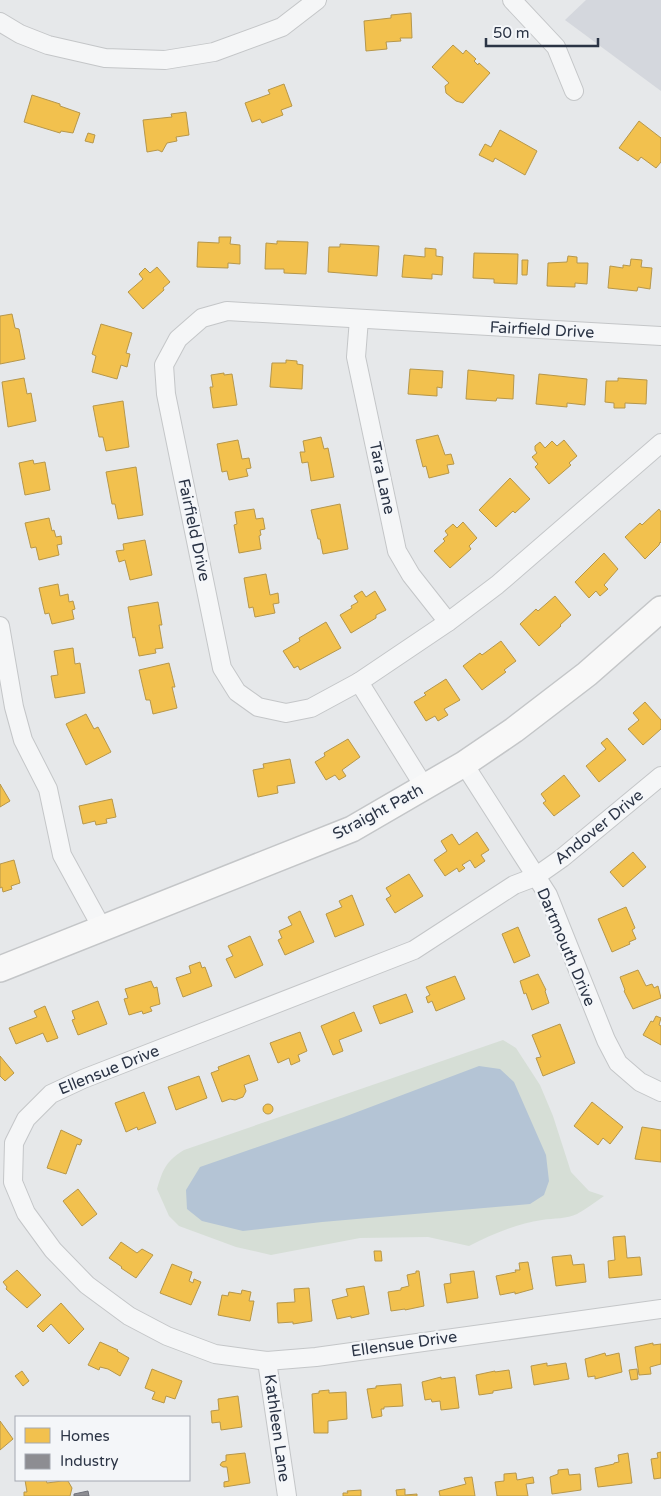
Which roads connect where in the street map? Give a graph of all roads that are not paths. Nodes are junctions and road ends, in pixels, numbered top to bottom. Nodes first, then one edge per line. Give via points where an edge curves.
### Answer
1 (317, 0) edge
2 (512, 0) edge
3 (0, 22) edge
4 (574, 91) dead end
5 (359, 320) junction
6 (661, 336) edge
7 (661, 443) edge
8 (661, 609) edge
9 (448, 622) junction
10 (0, 626) edge
11 (359, 682) junction
12 (7, 708) edge
13 (464, 764) junction
14 (661, 776) edge
15 (425, 788) junction
16 (535, 877) junction
17 (102, 928) junction
18 (0, 969) edge
19 (661, 1092) edge
20 (661, 1309) edge
21 (268, 1361) junction
22 (287, 1496) edge

1 - 3 street via 282,27 214,52 165,60 105,58 48,45
2 - 4 street via 556,47
5 - 6 street, Fairfield Drive
5 - 9 street, Tara Lane via 356,357 398,551 411,575
5 - 11 street, Fairfield Drive via 227,311 202,318 178,339 164,365 166,394 222,668 237,692 258,707 286,712 311,708
7 - 9 street, Fairfield Drive via 497,585
8 - 13 main road, Straight Path via 587,674
9 - 11 street, Fairfield Drive
10 - 12 street
11 - 15 street
12 - 17 street via 48,789 62,855
13 - 15 main road, Straight Path
13 - 16 street, Dartmouth Drive
14 - 16 street, Andover Drive
15 - 17 main road, Straight Path via 352,829
16 - 19 street, Dartmouth Drive via 548,895 618,1063 640,1082
16 - 21 street, Ellensue Drive via 514,885 414,950 83,1079 51,1094 26,1119 14,1144 13,1182 26,1213 53,1250 87,1285 129,1316 167,1336 215,1354
17 - 18 main road, Straight Path
20 - 21 street, Ellensue Drive
21 - 22 street, Kathleen Lane

